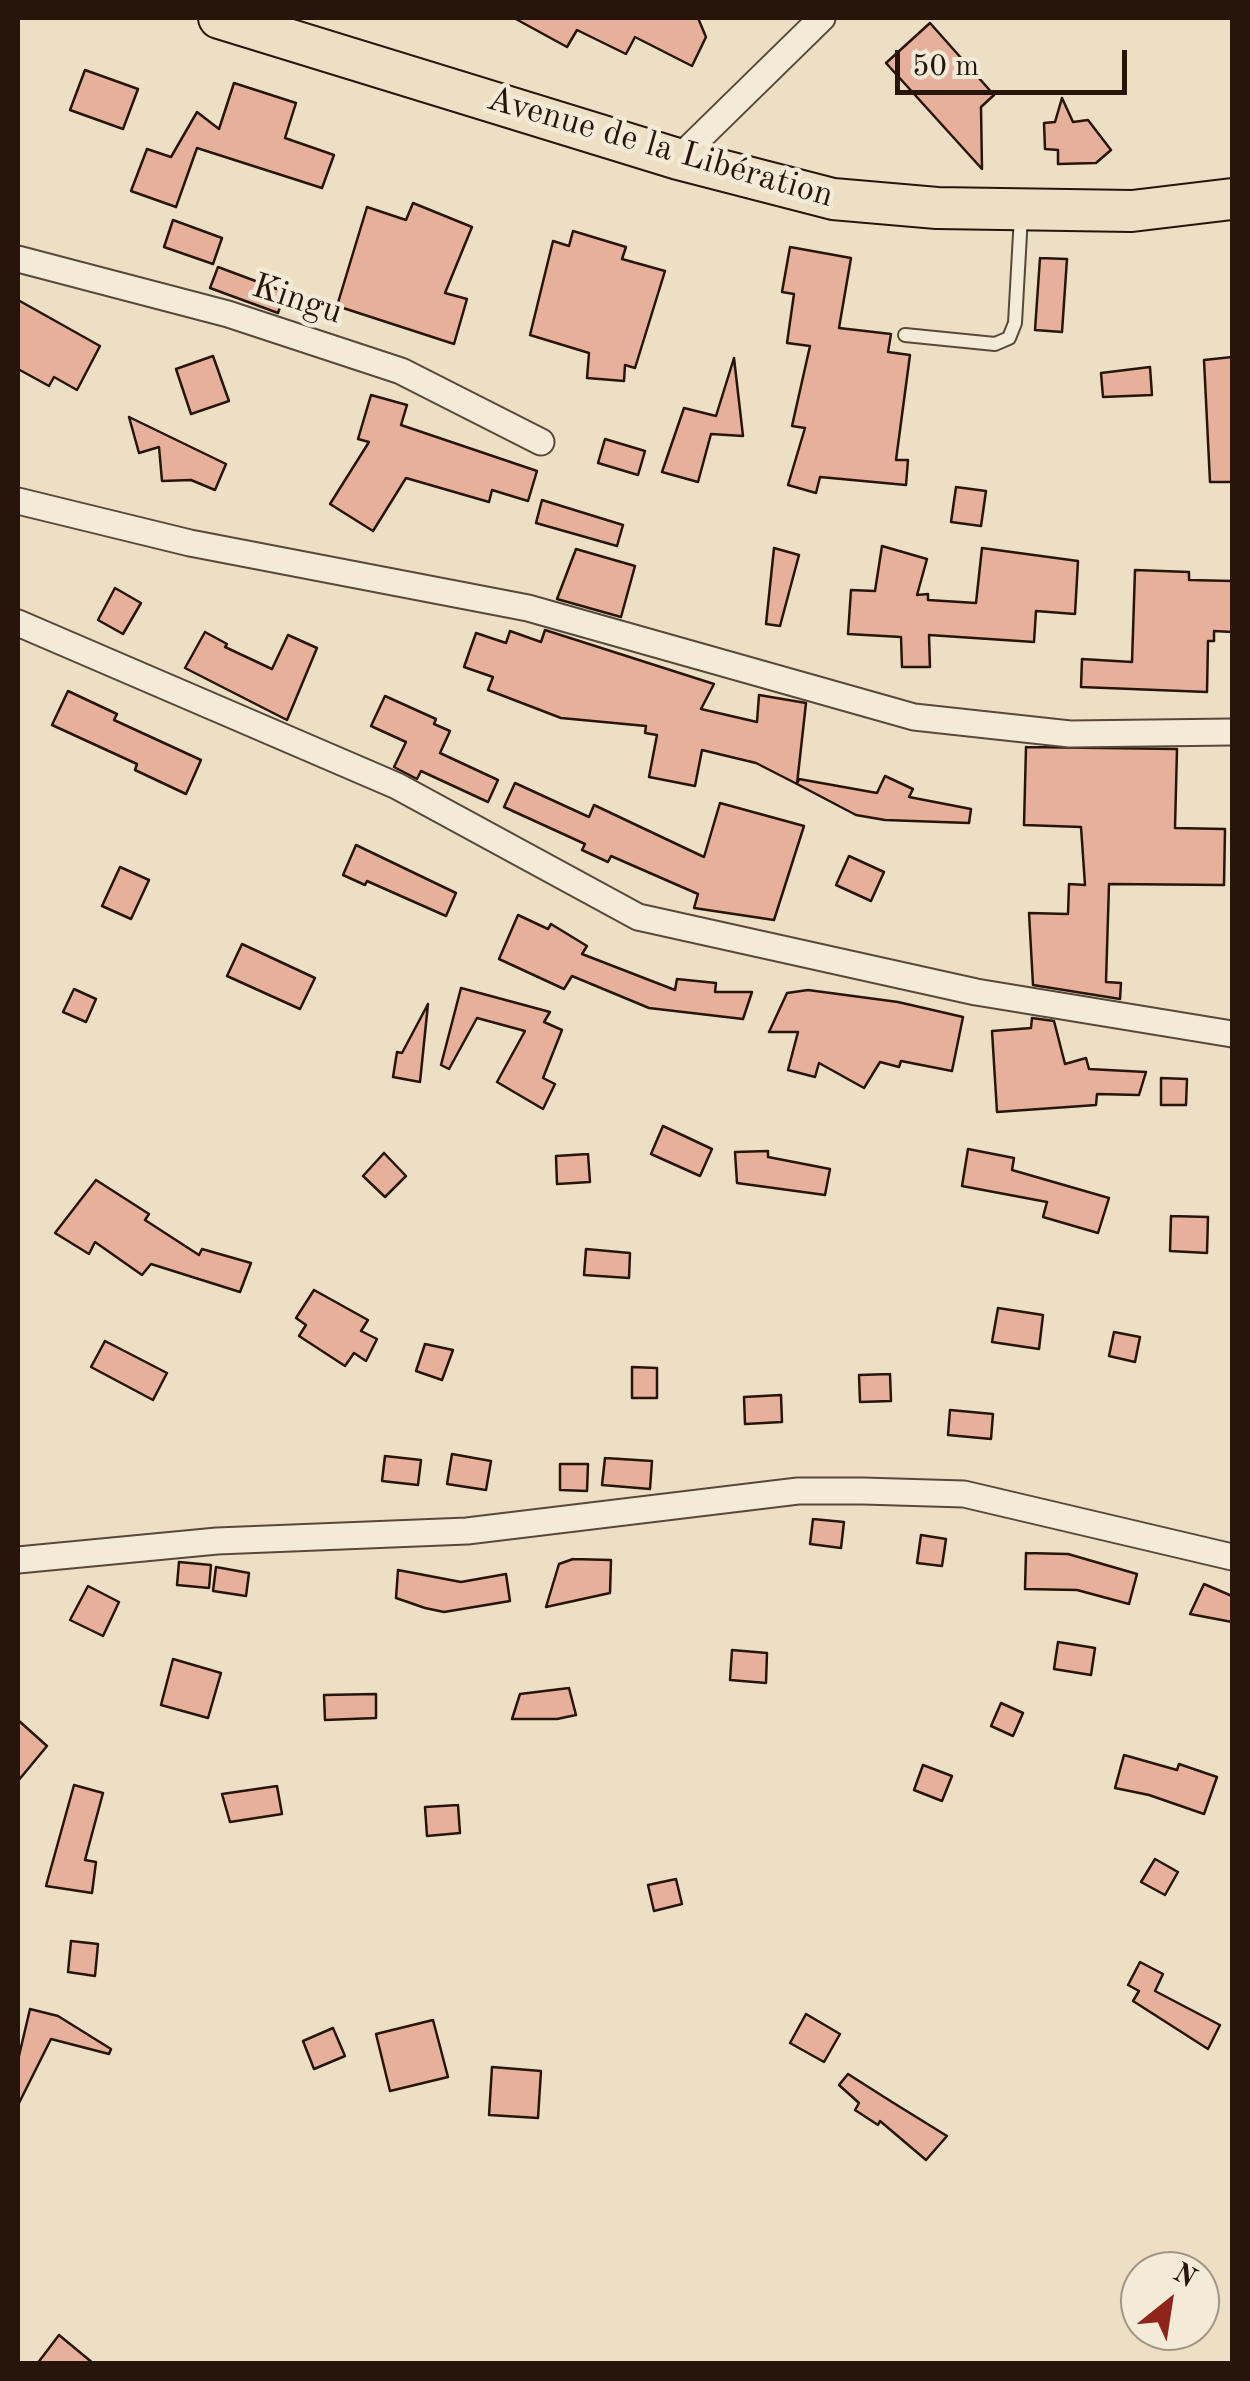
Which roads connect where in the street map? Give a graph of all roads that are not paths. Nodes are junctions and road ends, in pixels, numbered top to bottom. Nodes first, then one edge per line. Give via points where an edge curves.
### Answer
1 (219, 18) edge
2 (822, 18) edge
3 (678, 158) junction
4 (1232, 198) edge
5 (1022, 209) junction
6 (18, 259) edge
7 (905, 335) dead end
8 (542, 442) dead end
9 (18, 502) edge
10 (18, 623) edge
11 (1232, 732) edge
12 (1232, 1034) edge
13 (1232, 1558) edge
14 (18, 1560) edge

1 - 3 highway, Avenue de la Libération
2 - 3 street
3 - 5 highway, Avenue de la Libération via 833,199
4 - 5 highway, Avenue de la Libération via 1132,211
5 - 7 lane via 1016,323 1009,338 995,344
6 - 8 street, Kingu via 228,314 401,371
9 - 11 street via 190,543 528,608 914,717 1070,734
10 - 12 street via 397,786 638,916 976,992
13 - 14 street via 964,1494 863,1490 467,1531 216,1542

